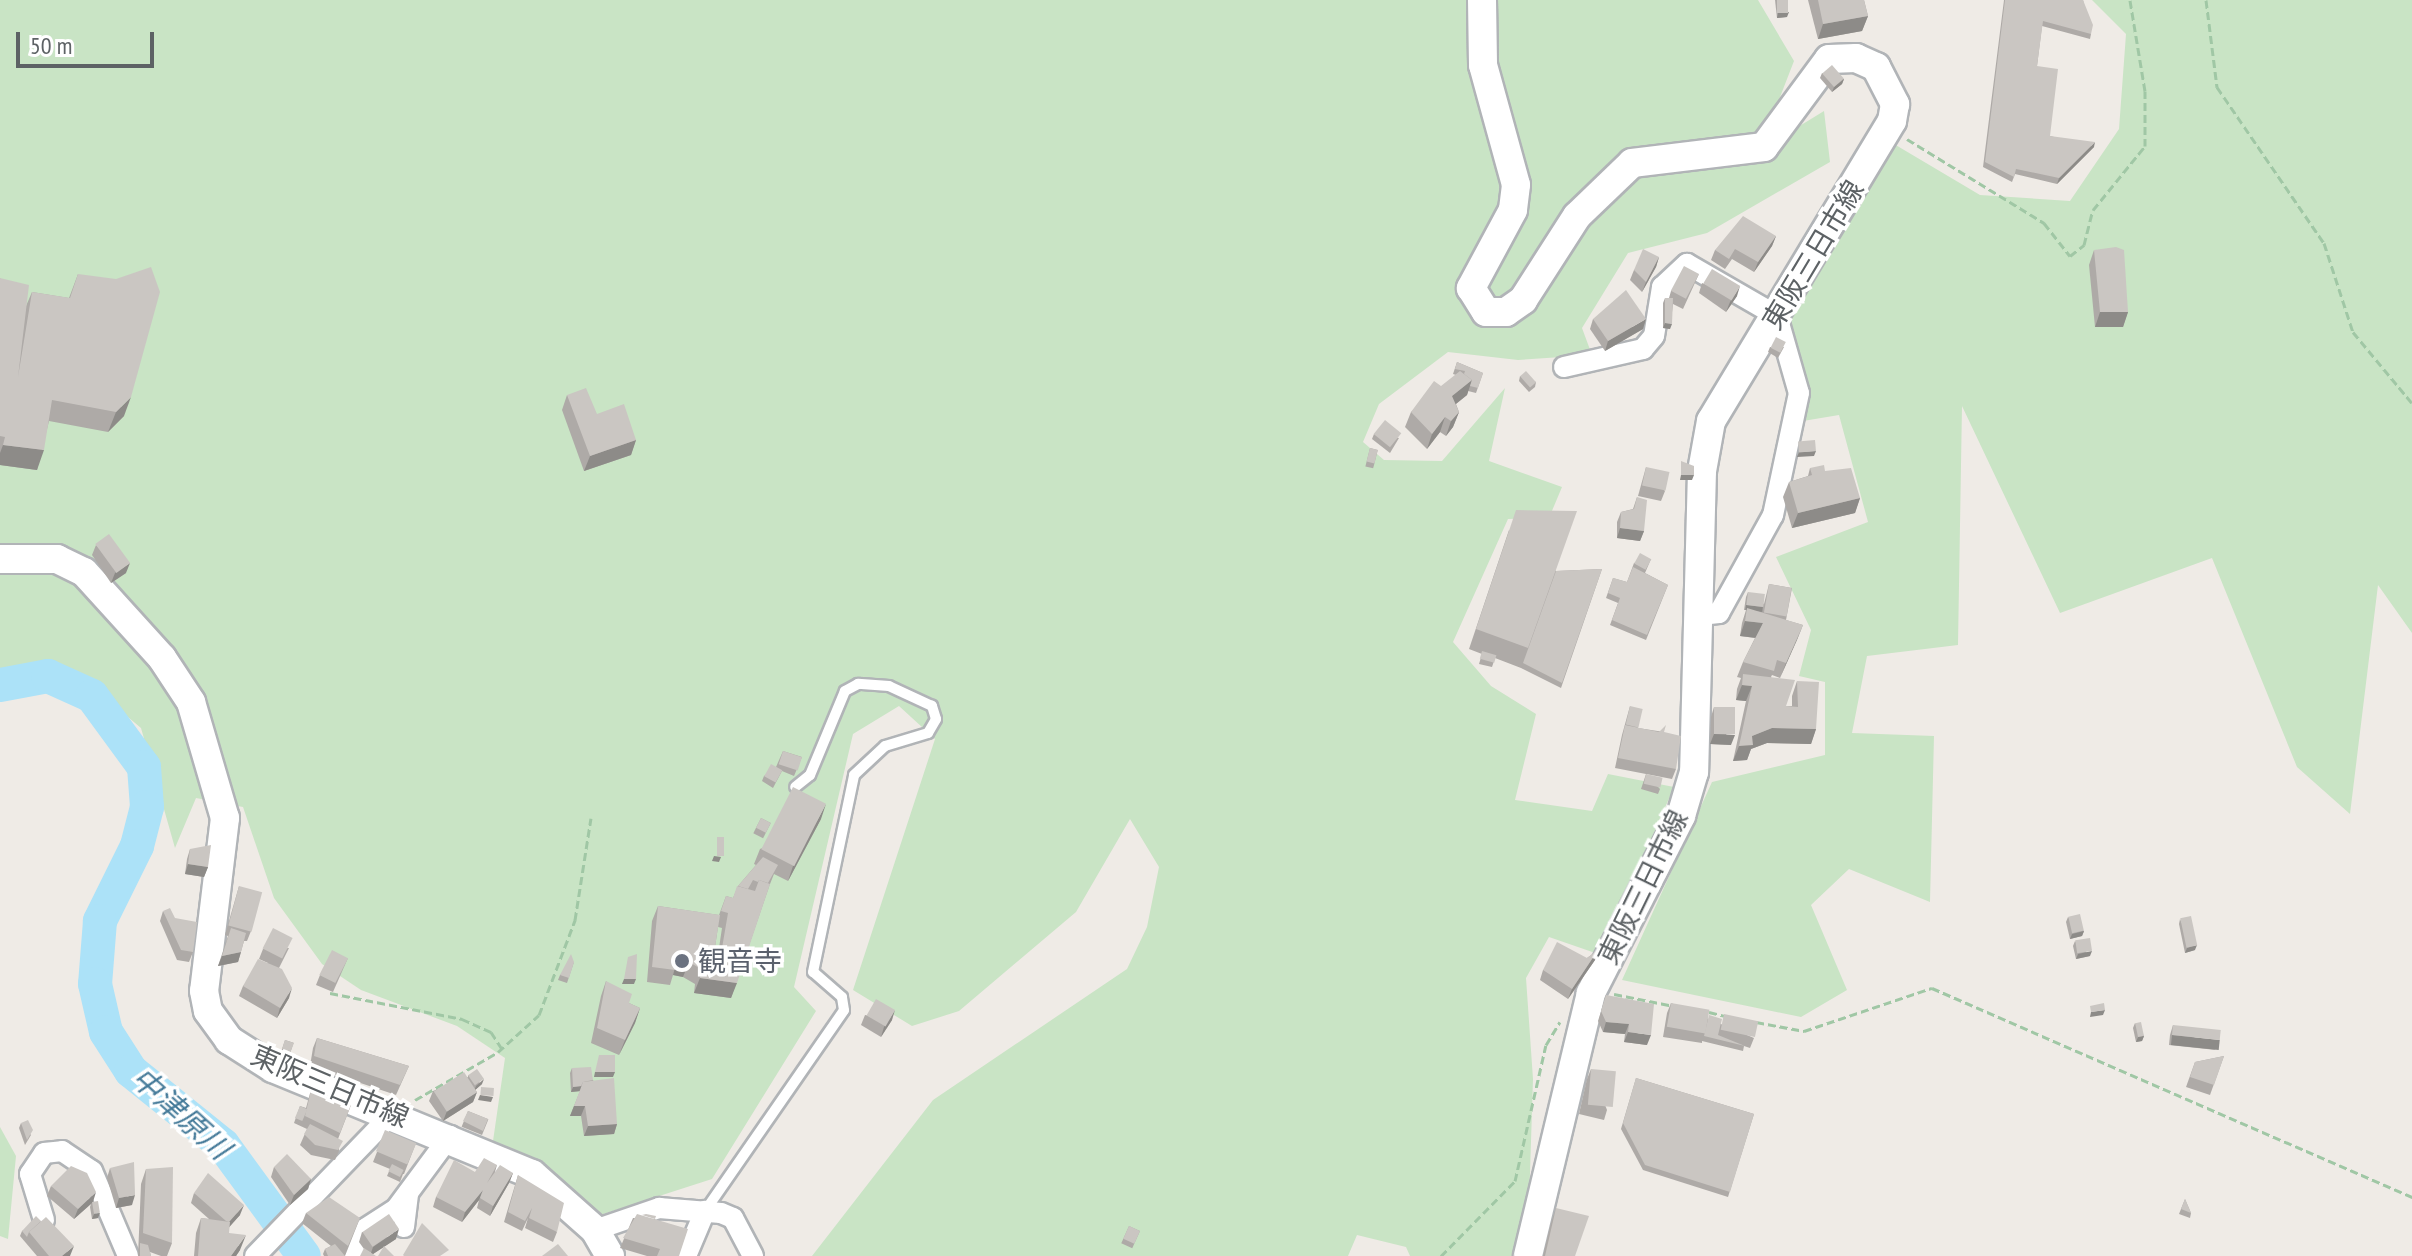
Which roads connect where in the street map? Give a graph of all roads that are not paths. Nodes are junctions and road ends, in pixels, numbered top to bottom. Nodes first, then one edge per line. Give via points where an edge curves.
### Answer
1 (1482, 0) edge
2 (1777, 316) junction
3 (1564, 367) dead end
4 (0, 559) edge
5 (1700, 615) junction
6 (795, 787) edge
7 (394, 1112) junction
8 (450, 1136) junction
9 (408, 1193) junction
10 (705, 1211) junction
11 (44, 1220) edge
12 (404, 1227) dead end
13 (595, 1230) junction
14 (260, 1251) edge
15 (128, 1256) edge
16 (350, 1256) edge
17 (610, 1256) edge
18 (686, 1256) edge
19 (753, 1256) edge
20 (1528, 1256) edge

1 - 2 main road, 東阪三日市線 via 1483,65 1516,185 1513,210 1471,288 1486,312 1506,312 1523,300 1577,216 1632,163 1764,147 1829,59 1856,58 1876,67 1890,89 1892,121
2 - 3 street via 1687,264 1662,287 1654,336 1643,349
2 - 5 main road, 東阪三日市線 via 1711,421 1702,471
2 - 5 street via 1799,393 1773,515 1719,613
4 - 7 main road, 東阪三日市線 via 57,559 84,572 180,678 225,818 204,970 215,1024 273,1068
5 - 20 main road, 東阪三日市線 via 1694,772 1681,816 1588,1003
6 - 10 lane via 810,775 845,691 858,684 889,686 932,706 936,719 928,733 885,746 854,775 813,972 842,997 844,1010
7 - 8 main road, 東阪三日市線
7 - 14 street
8 - 9 street
8 - 13 main road, 東阪三日市線 via 532,1174
9 - 12 street
9 - 16 street via 365,1229
10 - 13 street via 659,1208
10 - 18 street
10 - 19 street via 733,1218
11 - 15 street via 30,1174 44,1153 62,1151 92,1171
13 - 17 main road, 東阪三日市線

